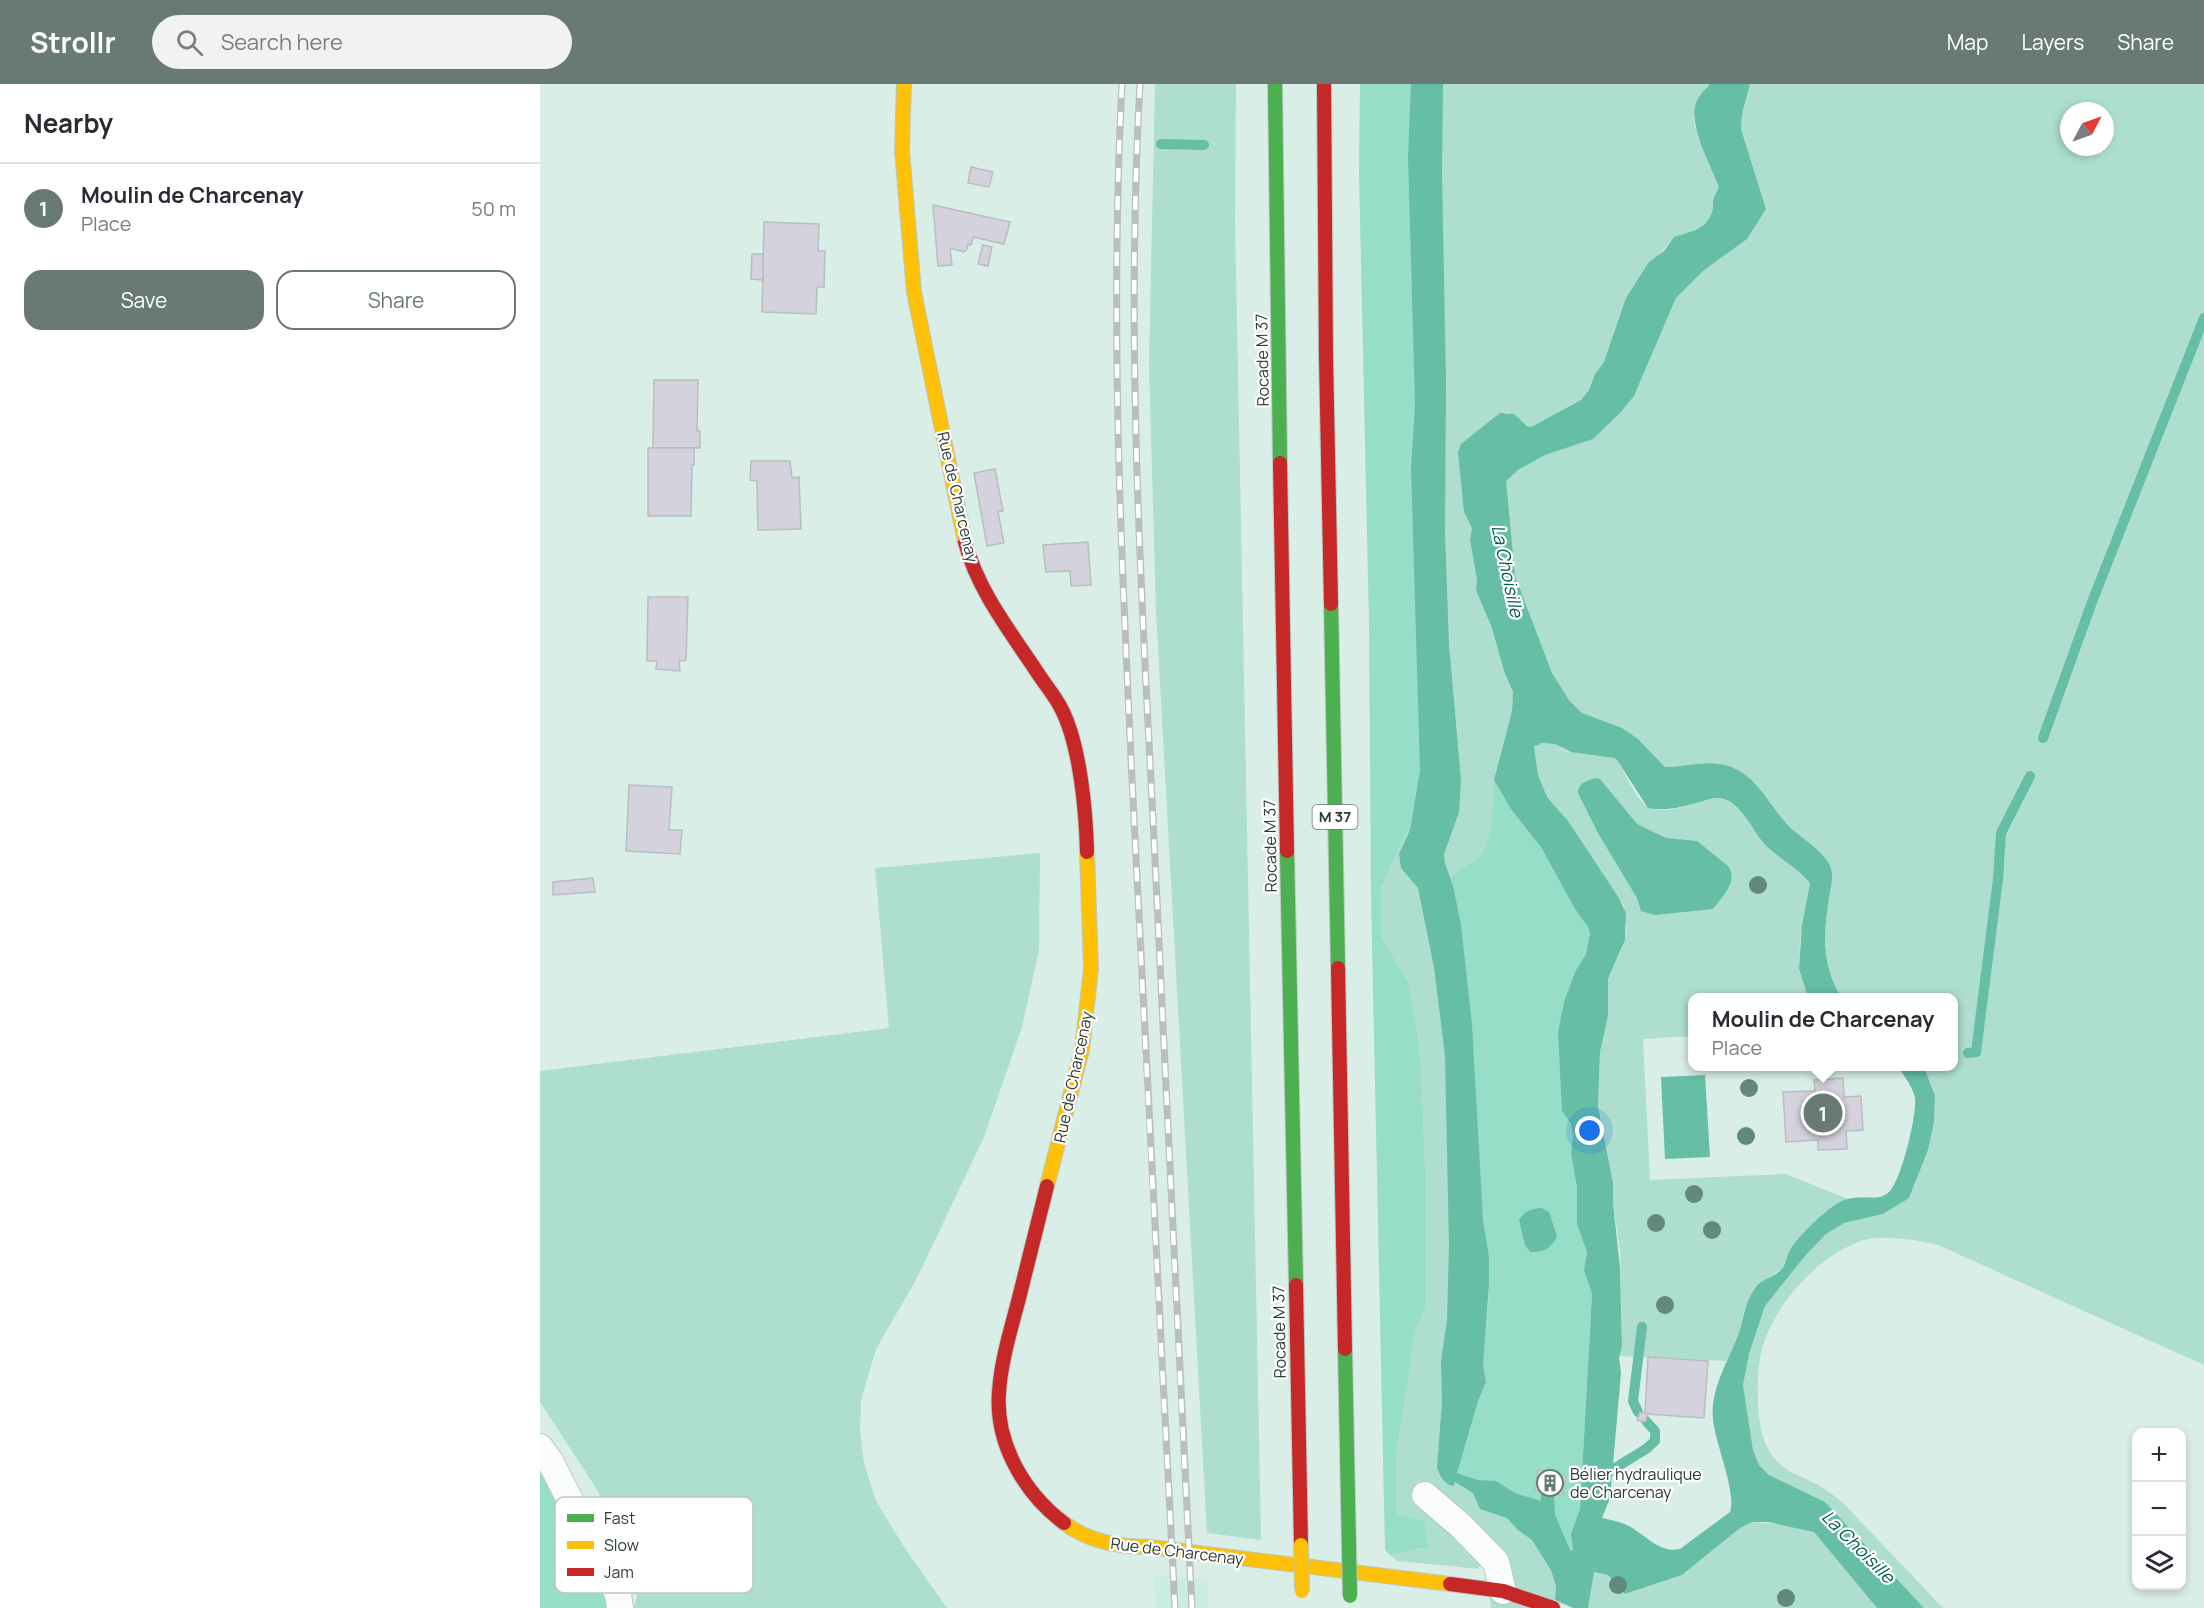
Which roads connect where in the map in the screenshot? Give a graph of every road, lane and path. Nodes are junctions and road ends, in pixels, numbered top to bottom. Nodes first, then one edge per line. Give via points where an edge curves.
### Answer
1 (904, 84) edge
2 (1275, 84) edge
3 (1324, 84) edge
4 (540, 1447) edge
5 (1425, 1495) dead end
6 (568, 1497) edge
7 (1503, 1591) junction
8 (617, 1593) edge
9 (1350, 1602) edge
10 (1550, 1607) edge
11 (620, 1608) edge
12 (1302, 1608) edge

1 - 7 main road, Rue de Charcenay via 902,150 914,292 961,526 984,591 1056,699 1073,737 1087,844 1091,969 1088,1005 1071,1096 1003,1360 999,1413 1009,1454 1036,1497 1058,1517 1082,1534 1113,1545
2 - 12 main road, Rocade M 37, bridge
3 - 9 main road, M 37, bridge
4 - 6 street
5 - 7 street via 1496,1562
7 - 10 main road, Rue de Charcenay
8 - 11 street

